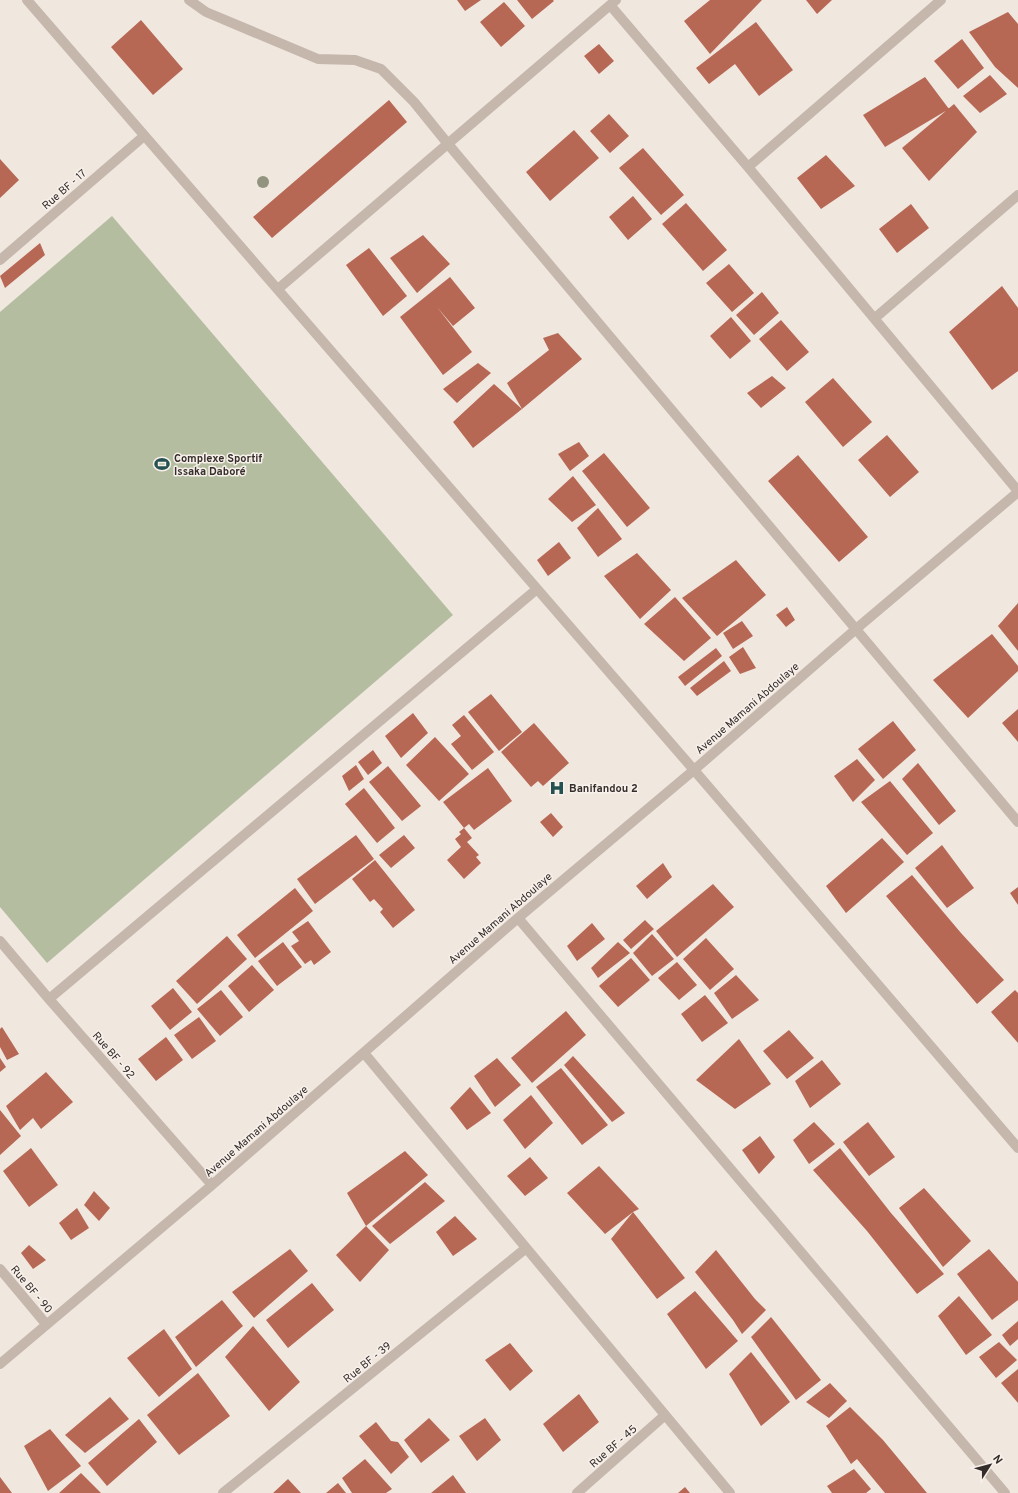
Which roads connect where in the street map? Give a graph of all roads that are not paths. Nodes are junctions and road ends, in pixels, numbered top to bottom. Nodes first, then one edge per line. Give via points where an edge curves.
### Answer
1 (27, 0) edge
2 (189, 0) edge
3 (941, 0) edge
4 (613, 2) edge
5 (144, 136) junction
6 (448, 144) junction
7 (748, 167) junction
8 (1018, 195) edge
9 (0, 260) edge
10 (278, 289) junction
11 (875, 318) junction
12 (1018, 492) edge
13 (537, 589) junction
14 (856, 629) junction
15 (694, 770) junction
16 (1018, 822) edge
17 (518, 918) junction
18 (0, 941) edge
19 (49, 999) junction
20 (364, 1054) junction
21 (1016, 1143) edge
22 (212, 1185) junction
23 (525, 1249) junction
24 (0, 1269) edge
25 (46, 1324) junction
26 (0, 1364) edge
27 (664, 1416) junction
28 (223, 1493) edge
29 (576, 1493) edge
30 (730, 1493) edge
31 (1005, 1493) edge

1 - 5 street
2 - 6 street via 206,12 318,59 355,60 381,69 414,102
3 - 7 street
4 - 6 street
4 - 7 street
5 - 9 street, Rue BF - 17
5 - 10 street
6 - 10 street
6 - 14 street
7 - 11 street
8 - 11 street
10 - 13 street
11 - 12 street
12 - 14 street, Avenue Mamani Abdoulaye
13 - 15 street
13 - 19 street
14 - 15 street, Avenue Mamani Abdoulaye
14 - 16 street
15 - 17 street, Avenue Mamani Abdoulaye
15 - 21 street
17 - 20 street, Avenue Mamani Abdoulaye
17 - 31 street
18 - 19 street, Rue BF - 92
19 - 22 street, Rue BF - 92
20 - 22 street, Avenue Mamani Abdoulaye
20 - 23 street
22 - 25 street, Avenue Mamani Abdoulaye
23 - 27 street
23 - 28 street, Rue BF - 39
24 - 25 street, Rue BF - 90
25 - 26 street, Avenue Mamani Abdoulaye
27 - 29 street, Rue BF - 45
27 - 30 street

